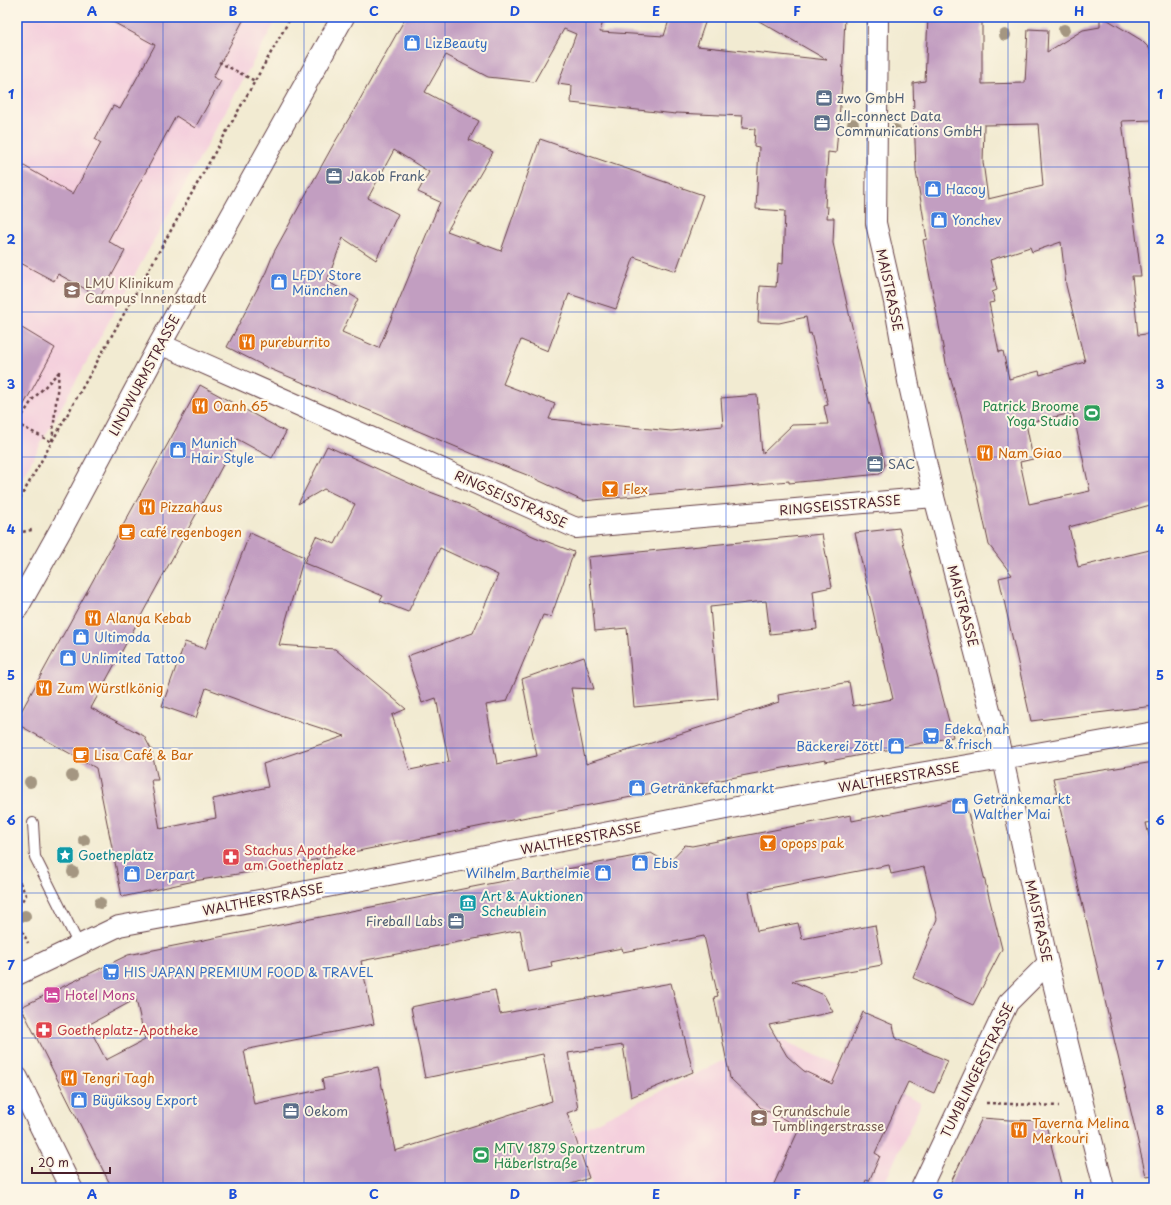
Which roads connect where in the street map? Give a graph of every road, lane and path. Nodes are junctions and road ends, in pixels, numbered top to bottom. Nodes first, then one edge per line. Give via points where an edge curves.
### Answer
1 (291, 17) edge
2 (343, 17) edge
3 (878, 17) edge
4 (219, 62) dead end
5 (255, 81) junction
6 (160, 344) junction
7 (52, 442) junction
8 (934, 497) junction
9 (17, 504) edge
10 (17, 608) edge
11 (1154, 732) edge
12 (1003, 759) junction
13 (33, 822) dead end
14 (17, 877) edge
15 (17, 908) edge
16 (79, 945) junction
17 (1048, 963) junction
18 (17, 975) edge
19 (17, 1078) edge
20 (961, 1102) junction
21 (1084, 1106) junction
22 (71, 1188) edge
23 (921, 1188) edge
24 (1104, 1188) edge

1 - 5 path
2 - 6 main road, LINDWURMSTRASSE
3 - 8 street, MAISTRASSE via 876,223
4 - 5 path
5 - 7 path
6 - 8 street, RINGSEISSTRASSE via 576,528
6 - 10 main road, LINDWURMSTRASSE
7 - 7 path via 17,424 33,399 58,372
7 - 9 path
8 - 12 street, MAISTRASSE
11 - 12 street, WALTHERSTRASSE
12 - 16 street, WALTHERSTRASSE via 854,784 119,926
12 - 17 street, MAISTRASSE
13 - 16 lane via 35,857
14 - 15 path via 26,895
16 - 18 street, WALTHERSTRASSE
17 - 20 street, TUMBLINGERSTRASSE via 1008,1002
17 - 21 street, MAISTRASSE
19 - 22 main road
20 - 21 path
20 - 23 street, TUMBLINGERSTRASSE
21 - 24 street, MAISTRASSE

